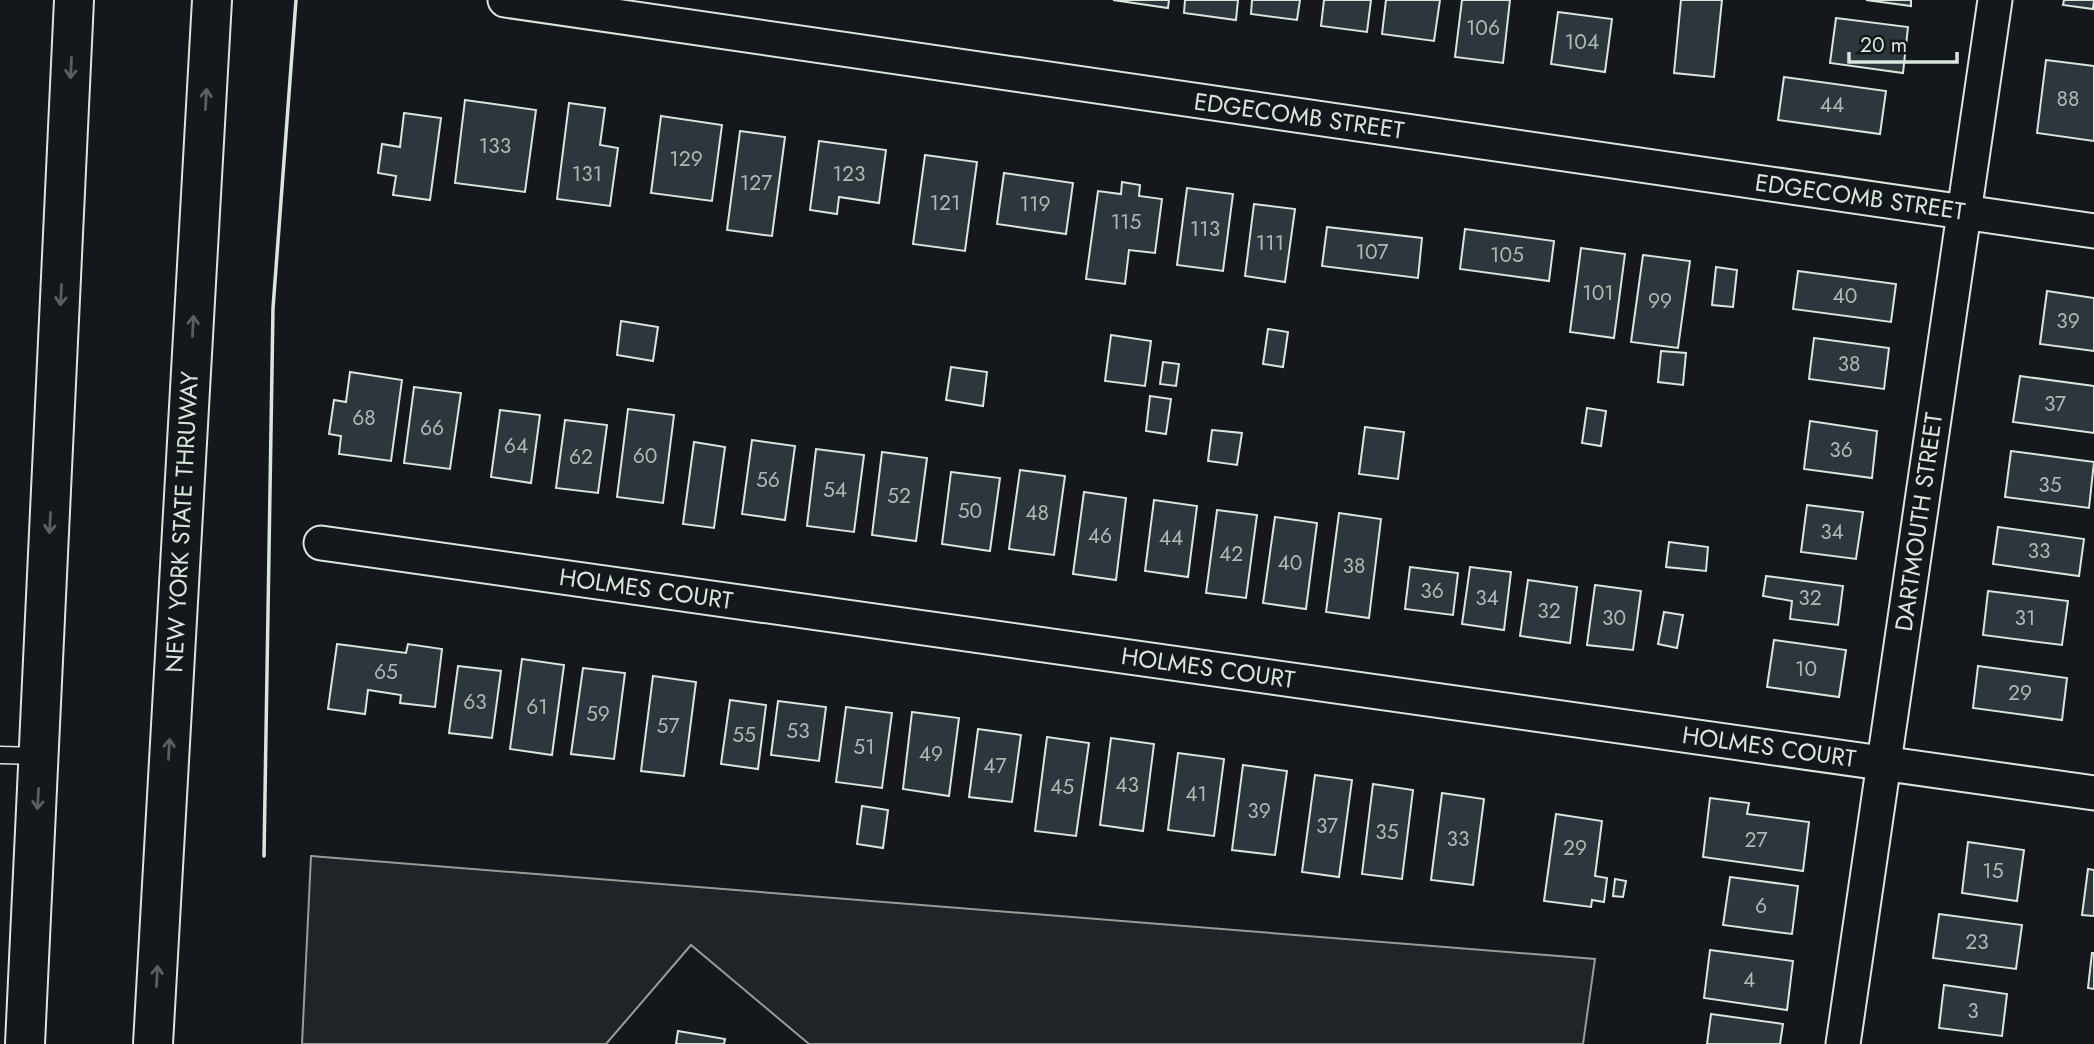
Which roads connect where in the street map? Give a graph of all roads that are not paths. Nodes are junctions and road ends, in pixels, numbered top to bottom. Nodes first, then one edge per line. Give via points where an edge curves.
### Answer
1 (74, 0) edge
2 (212, 0) edge
3 (505, 0) edge
4 (1995, 0) edge
5 (1964, 212) junction
6 (2094, 231) edge
7 (321, 543) dead end
8 (0, 755) edge
9 (40, 756) junction
10 (1884, 763) junction
11 (2094, 793) edge
12 (25, 1044) edge
13 (153, 1044) edge
14 (1843, 1044) edge

1 -> 9 highway
13 -> 2 highway, NEW YORK STATE THRUWAY
3 - 5 street, EDGECOMB STREET
4 - 5 street, DARTMOUTH STREET
5 - 6 street, EDGECOMB STREET
5 - 10 street, DARTMOUTH STREET
7 - 10 street, HOLMES COURT
8 - 9 lane
9 -> 12 highway
10 - 11 street, HOLMES COURT
10 - 14 street, DARTMOUTH STREET

